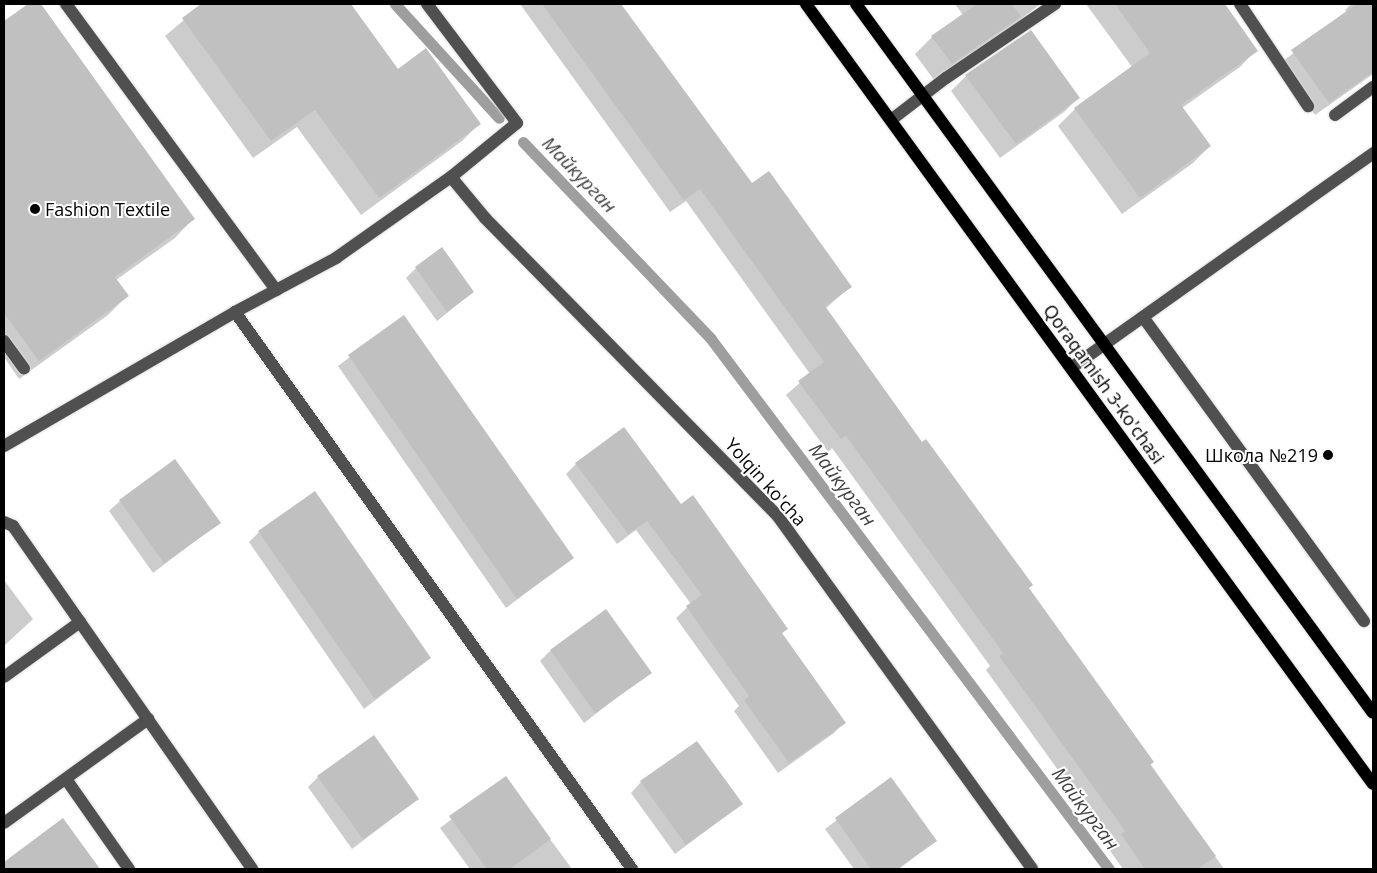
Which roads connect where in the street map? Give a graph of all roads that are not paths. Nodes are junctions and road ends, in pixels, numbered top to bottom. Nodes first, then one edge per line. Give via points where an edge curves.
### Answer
1 (66, 4) edge
2 (427, 4) edge
3 (806, 4) edge
4 (856, 4) edge
5 (1055, 4) edge
6 (1240, 4) edge
7 (1373, 87) edge
8 (923, 96) junction
9 (1308, 106) dead end
10 (1335, 115) dead end
11 (891, 120) junction
12 (1373, 153) edge
13 (451, 176) junction
14 (276, 290) junction
15 (235, 312) junction
16 (1143, 317) junction
17 (4, 341) edge
18 (1104, 344) junction
19 (1071, 368) junction
20 (24, 369) dead end
21 (4, 446) edge
22 (4, 522) edge
23 (1364, 621) dead end
24 (80, 622) junction
25 (4, 677) edge
26 (1373, 713) edge
27 (148, 719) junction
28 (66, 779) junction
29 (1373, 784) edge
30 (4, 824) edge
31 (129, 869) edge
32 (252, 869) edge
33 (632, 869) edge
34 (1032, 869) edge

1 - 14 street
2 - 13 street via 517,124
3 - 11 main road, Qoraqamish 3-ko'chasi
4 - 8 main road, Qoraqamish 3-ko'chasi
5 - 8 street
6 - 9 street
7 - 10 street
8 - 11 street
8 - 18 main road, Qoraqamish 3-ko'chasi
11 - 19 main road, Qoraqamish 3-ko'chasi
12 - 16 street
13 - 14 street via 336,258
13 - 34 street, Yolqin ko'cha via 485,218 777,515
14 - 15 street
15 - 21 street
15 - 33 street
16 - 18 street
16 - 23 street
17 - 20 street
18 - 19 street
18 - 26 main road, Qoraqamish 3-ko'chasi
19 - 29 main road, Qoraqamish 3-ko'chasi
22 - 24 street via 13,526
24 - 25 street
24 - 27 street
27 - 28 street
27 - 32 street
28 - 30 street
28 - 31 street

